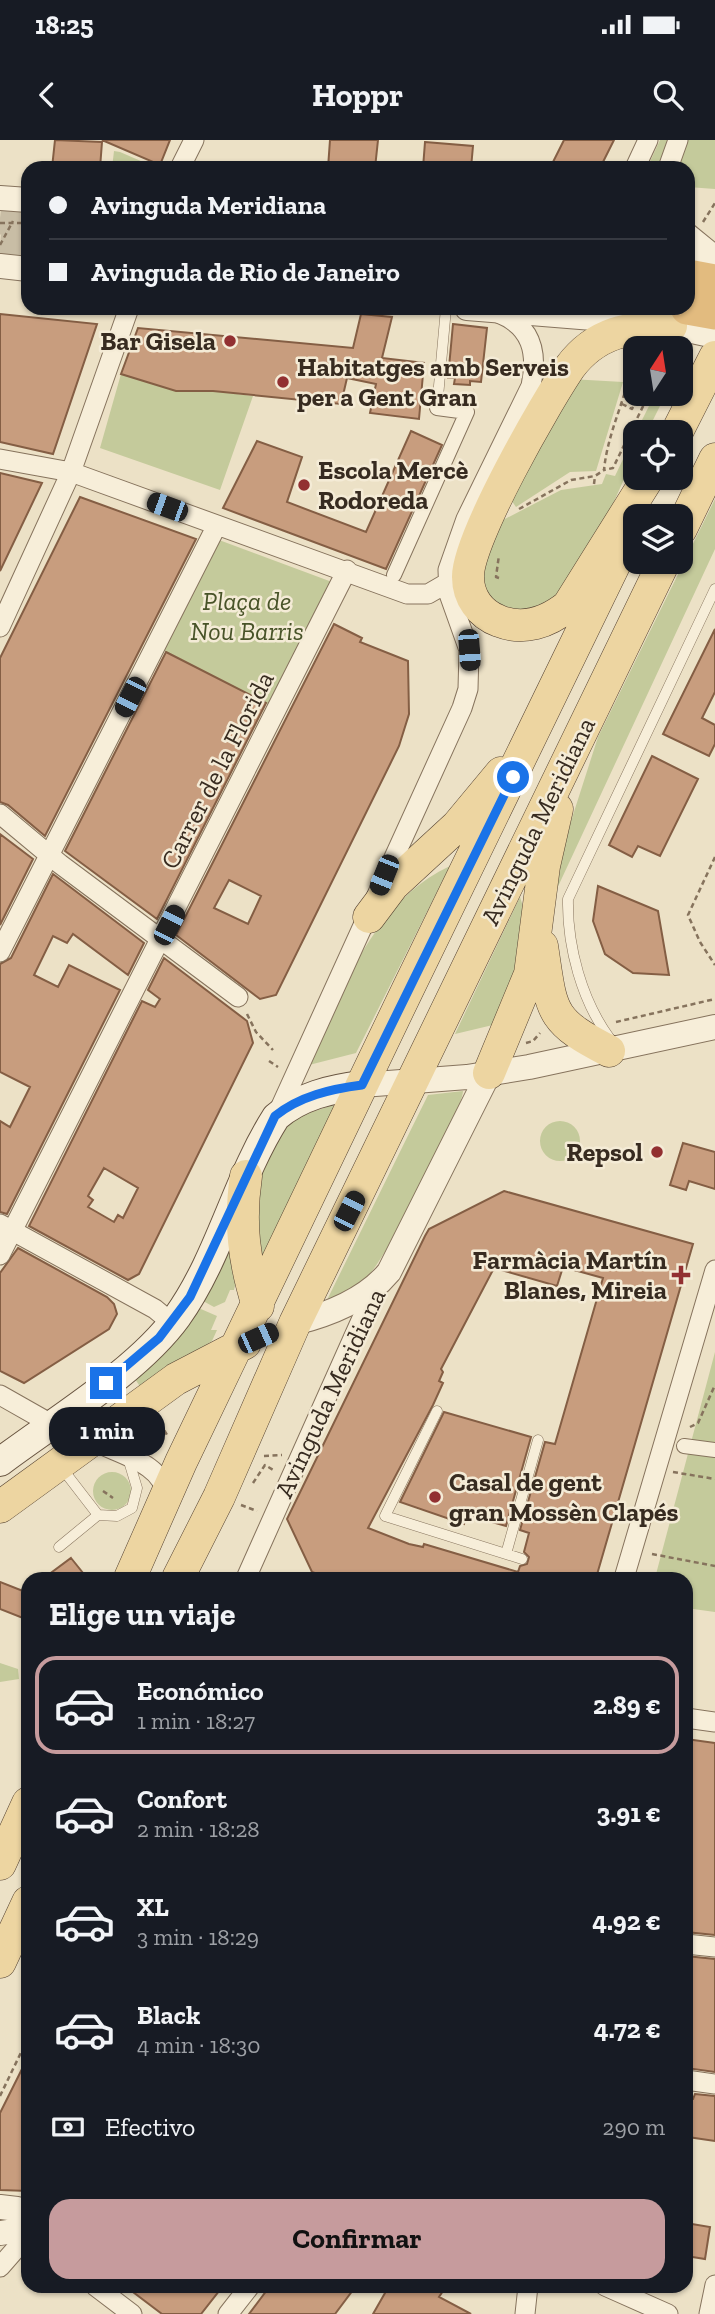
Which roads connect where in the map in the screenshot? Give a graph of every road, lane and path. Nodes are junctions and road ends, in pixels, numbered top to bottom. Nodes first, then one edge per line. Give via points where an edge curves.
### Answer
1 (194, 140) edge
2 (648, 140) edge
3 (678, 140) edge
4 (184, 161) edge
5 (638, 161) edge
6 (670, 161) edge
7 (0, 198) edge
8 (21, 200) edge
9 (715, 203) edge
10 (14, 222) junction
11 (21, 222) edge
12 (0, 223) edge
13 (695, 228) edge
14 (0, 245) edge
15 (695, 254) edge
16 (715, 257) edge
17 (0, 266) edge
18 (21, 268) edge
19 (695, 277) edge
20 (715, 281) edge
21 (715, 313) edge
22 (127, 315) edge
23 (445, 315) edge
24 (499, 315) edge
25 (629, 315) edge
26 (679, 317) edge
27 (715, 336) edge
28 (715, 357) edge
29 (623, 400) edge
30 (622, 404) joint
31 (643, 406) edge
32 (437, 408) joint
33 (684, 420) edge
34 (0, 459) edge
35 (715, 459) edge
36 (604, 470) junction
37 (71, 472) junction
38 (595, 476) junction
39 (594, 484) dead end
40 (640, 490) edge
41 (693, 504) edge
42 (513, 511) dead end
43 (217, 525) junction
44 (623, 547) edge
45 (347, 570) junction
46 (658, 574) edge
47 (394, 575) dead end
48 (447, 583) junction
49 (715, 589) edge
50 (0, 627) edge
51 (533, 734) junction
52 (575, 744) junction
53 (0, 814) edge
54 (49, 856) junction
55 (715, 857) edge
56 (539, 902) junction
57 (369, 917) junction
58 (162, 941) junction
59 (0, 952) edge
60 (715, 965) edge
61 (238, 997) joint
62 (715, 999) edge
63 (715, 1027) edge
64 (532, 1031) dead end
65 (541, 1032) dead end
66 (533, 1041) junction
67 (609, 1041) junction
68 (524, 1043) dead end
69 (273, 1050) dead end
70 (536, 1051) dead end
71 (414, 1081) junction
72 (362, 1085) junction
73 (483, 1086) junction
74 (275, 1116) junction
75 (246, 1176) junction
76 (6, 1228) edge
77 (0, 1255) edge
78 (715, 1270) edge
79 (375, 1289) junction
80 (258, 1306) junction
81 (295, 1323) junction
82 (169, 1326) junction
83 (238, 1347) junction
84 (715, 1385) edge
85 (0, 1395) edge
86 (76, 1405) junction
87 (256, 1411) junction
88 (437, 1411) dead end
89 (153, 1416) dead end
90 (51, 1423) junction
91 (690, 1427) dead end
92 (538, 1440) dead end
93 (171, 1443) dead end
94 (684, 1446) dead end
95 (715, 1450) edge
96 (70, 1457) junction
97 (128, 1458) junction
98 (0, 1462) edge
99 (670, 1472) dead end
100 (715, 1479) edge
101 (275, 1480) dead end
102 (103, 1491) dead end
103 (249, 1493) dead end
104 (166, 1496) junction
105 (113, 1498) dead end
106 (0, 1507) edge
107 (248, 1507) dead end
108 (257, 1511) dead end
109 (98, 1515) junction
110 (219, 1522) dead end
111 (59, 1547) dead end
112 (506, 1554) junction
113 (652, 1554) dead end
114 (522, 1559) dead end
115 (715, 1566) edge
116 (133, 1572) edge
117 (181, 1572) edge
118 (253, 1572) edge
119 (626, 1572) edge
120 (693, 1719) edge
121 (715, 1722) edge
122 (21, 1818) edge
123 (0, 1864) edge
124 (21, 1917) edge
125 (693, 1945) edge
126 (715, 1947) edge
127 (0, 1962) edge
128 (21, 2052) edge
129 (693, 2081) edge
130 (715, 2084) edge
131 (0, 2096) edge
132 (0, 2207) edge
133 (21, 2212) edge
134 (21, 2231) edge
135 (0, 2233) edge
136 (21, 2243) edge
137 (0, 2267) edge
138 (715, 2285) edge
139 (104, 2293) edge
140 (244, 2293) edge
141 (528, 2293) edge
142 (621, 2293) edge
143 (132, 2314) edge
144 (228, 2314) edge
145 (526, 2314) edge
146 (668, 2314) edge
147 (709, 2314) edge

1 - 4 street
2 - 5 street
3 - 6 street
7 - 8 street
9 - 13 path
10 - 11 path
10 - 12 path
10 - 14 path
13 - 16 street
15 - 16 street
17 - 18 street
19 - 20 highway
21 - 26 highway
22 - 37 street
23 - 32 lane
24 - 48 street via 513,319 530,341 535,364 531,386 453,550
25 - 26 street
26 - 27 street
26 - 40 main road via 606,337 588,346 570,367 480,530 469,584 479,609 508,625 526,626 555,617 568,606
28 - 33 main road
29 - 30 path
30 - 36 path
31 - 36 path via 613,468
32 - 47 street via 467,412
34 - 37 street
35 - 41 main road
36 - 38 path
37 - 43 street
37 - 50 street
38 - 39 path
38 - 42 path via 571,480
43 - 45 street
43 - 54 street
44 - 51 main road, Avinguda Meridiana
45 - 48 street via 417,595
45 - 58 street, Carrer de la Florida
46 - 52 main road, Avinguda Meridiana
48 - 57 street via 469,650 468,689
49 - 67 lane via 568,899 567,920 584,992
51 - 57 main road via 457,826 393,885
51 - 72 main road, Avinguda Meridiana
52 - 56 main road via 549,842
52 - 71 main road, Avinguda Meridiana
53 - 54 street
54 - 58 street
54 - 59 street
55 - 60 path via 688,915
56 - 67 main road via 544,959 556,1014 571,1031
56 - 73 main road via 530,974
57 - 74 street
58 - 61 street
58 - 76 street, Carrer de la Florida
61 - 69 path via 256,1032
62 - 67 path
63 - 67 street
64 - 66 path
65 - 66 path
66 - 68 path
66 - 70 path
67 - 73 street
71 - 72 street
71 - 73 street
71 - 81 main road, Avinguda Meridiana
72 - 74 main road via 316,1095
72 - 80 main road, Avinguda Meridiana
73 - 79 street, Avinguda Meridiana via 408,1238
74 - 75 main road
75 - 80 main road via 243,1247
75 - 82 main road via 190,1297
76 - 77 street, Carrer de la Florida
76 - 82 street via 155,1309
78 - 119 street
79 - 81 street
79 - 118 street, Avinguda Meridiana via 267,1527
80 - 83 main road, Avinguda Meridiana
81 - 83 main road
81 - 87 main road, Avinguda Meridiana
82 - 86 main road via 135,1360
83 - 96 main road via 176,1379
83 - 104 main road, Avinguda Meridiana
84 - 91 path via 698,1423
85 - 90 street
86 - 90 main road
86 - 96 street
87 - 110 lane via 251,1451
87 - 117 main road, Avinguda Meridiana
88 - 112 lane via 385,1516
89 - 93 path
90 - 96 street via 68,1438
90 - 98 main road
92 - 112 lane
94 - 95 street
96 - 97 street
96 - 106 main road
96 - 109 lane
97 - 104 street via 159,1476
97 - 109 lane via 138,1488 135,1503 117,1516
99 - 100 path
101 - 103 path via 276,1472 265,1465
102 - 105 path
104 - 116 main road, Avinguda Meridiana
107 - 108 path, Avinguda Meridiana
109 - 111 lane
112 - 114 lane
113 - 115 path
120 - 121 street
122 - 123 main road
124 - 127 main road
125 - 126 street
128 - 131 path
129 - 130 street
132 - 133 street
134 - 135 street
136 - 137 street
138 - 147 street
139 - 143 street
140 - 144 street
141 - 145 street
142 - 146 street

